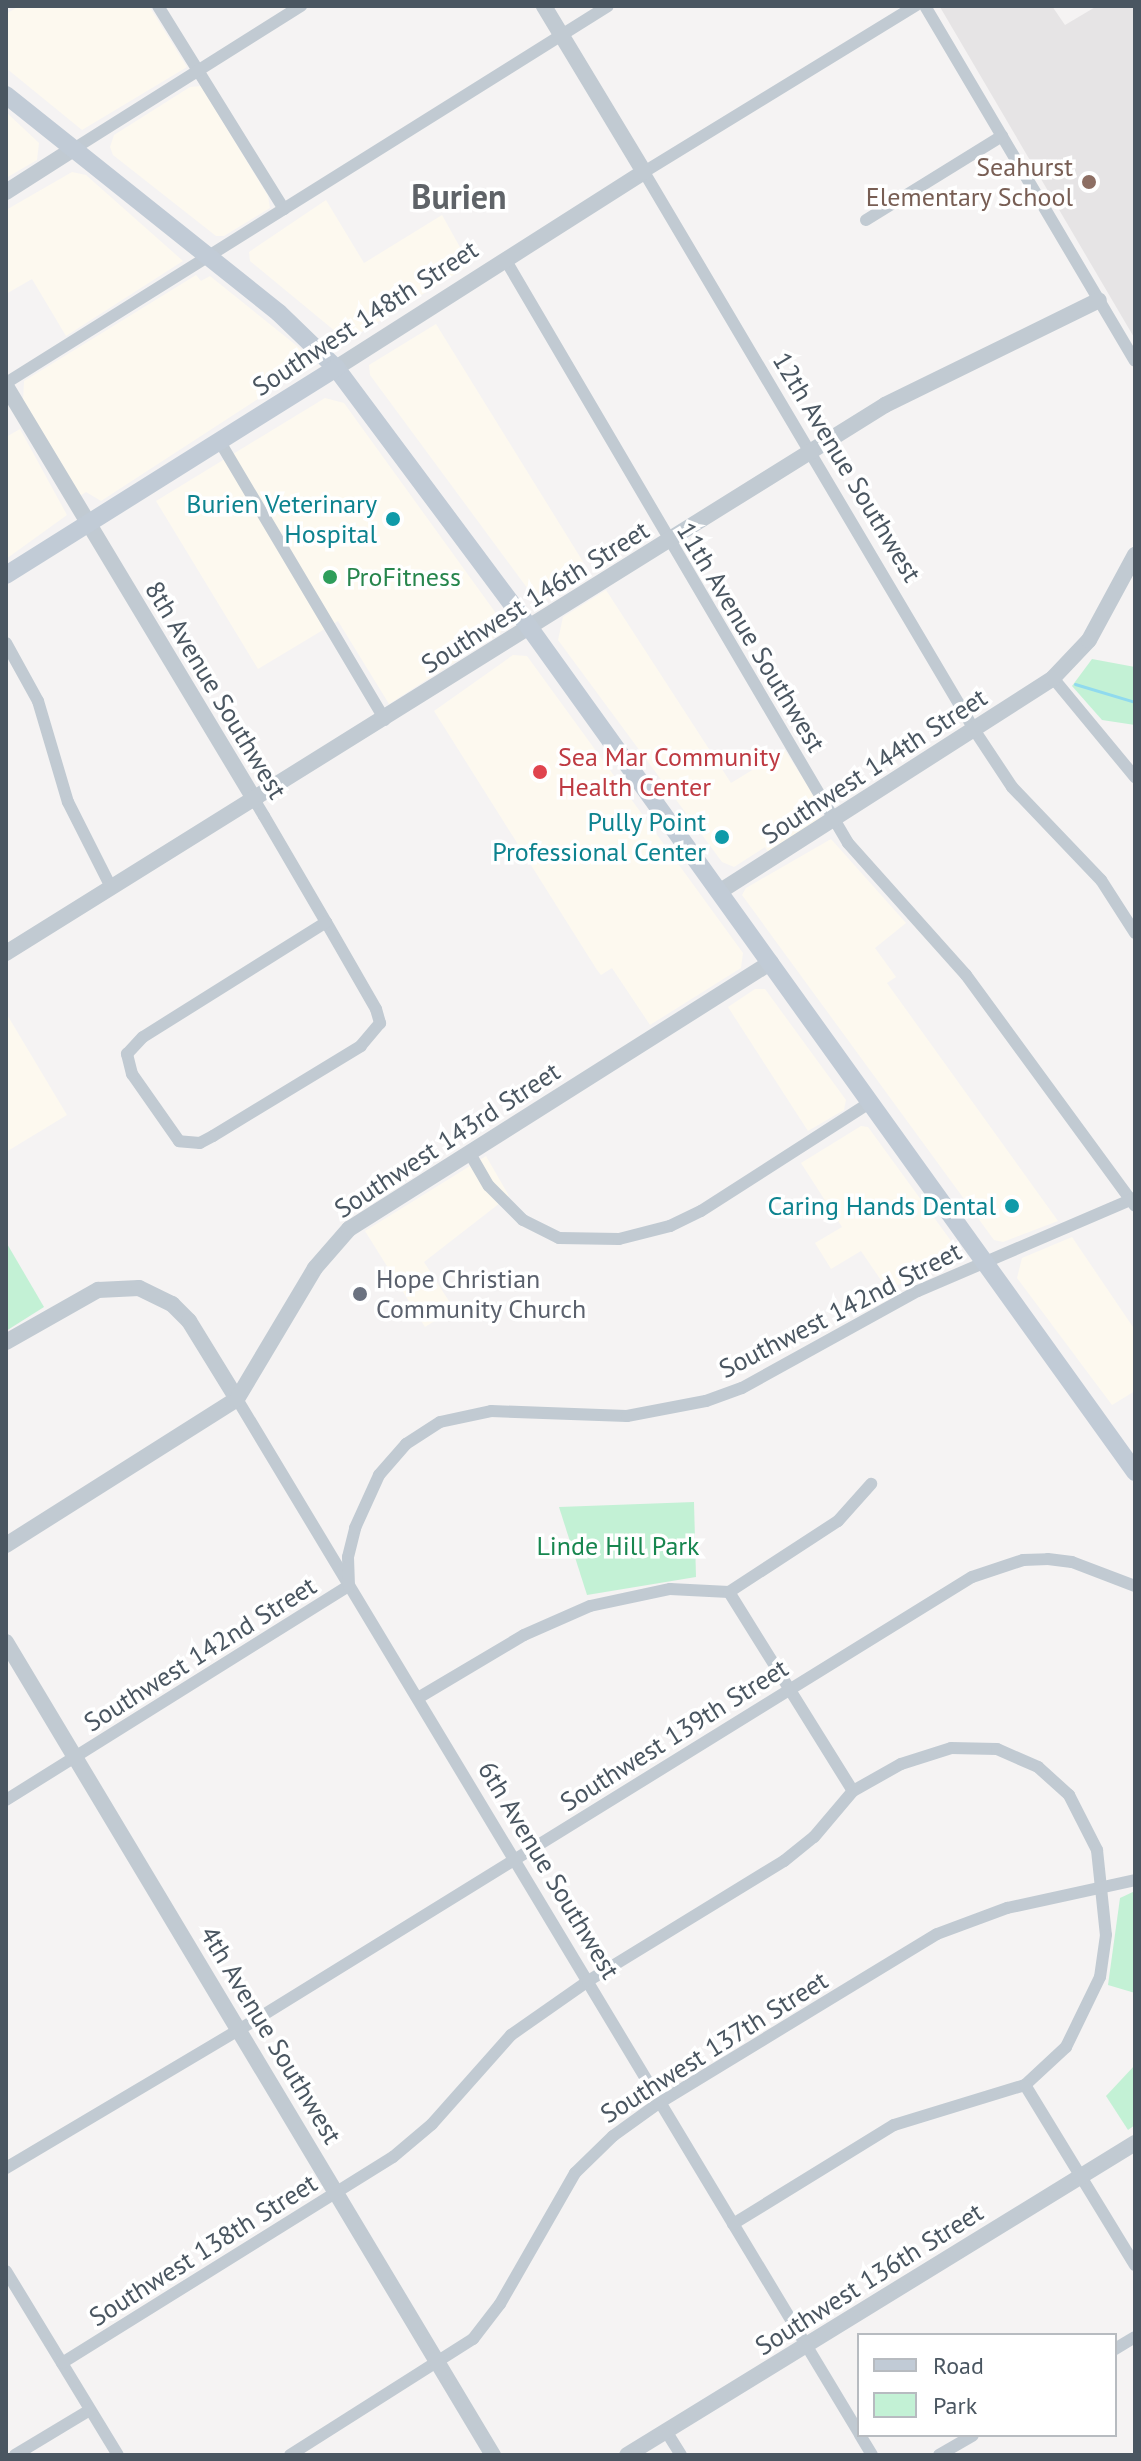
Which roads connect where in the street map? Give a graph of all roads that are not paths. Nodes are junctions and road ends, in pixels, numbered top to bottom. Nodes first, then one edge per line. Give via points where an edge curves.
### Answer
1 (158, 6) edge
2 (301, 6) edge
3 (544, 6) edge
4 (608, 6) edge
5 (915, 6) edge
6 (925, 6) edge
7 (562, 35) junction
8 (196, 70) junction
9 (6, 95) edge
10 (1002, 136) junction
11 (72, 150) junction
12 (644, 172) junction
13 (6, 192) edge
14 (284, 209) junction
15 (866, 220) dead end
16 (209, 258) junction
17 (505, 259) junction
18 (1099, 300) junction
19 (1135, 361) edge
20 (336, 368) junction
21 (6, 385) edge
22 (220, 442) junction
23 (811, 453) junction
24 (88, 524) junction
25 (668, 541) junction
26 (1135, 555) edge
27 (6, 575) edge
28 (529, 627) junction
29 (6, 643) edge
30 (1053, 678) junction
31 (385, 720) junction
32 (975, 731) junction
33 (1135, 777) edge
34 (255, 801) junction
35 (834, 820) junction
36 (112, 889) junction
37 (719, 892) junction
38 (326, 922) junction
39 (1135, 933) edge
40 (6, 953) edge
41 (771, 962) junction
42 (871, 1102) junction
43 (469, 1152) junction
44 (1134, 1202) edge
45 (986, 1262) junction
46 (6, 1342) edge
47 (237, 1399) junction
48 (1135, 1472) edge
49 (871, 1484) dead end
50 (6, 1545) edge
51 (349, 1586) junction
52 (1135, 1586) edge
53 (729, 1592) junction
54 (6, 1642) edge
55 (788, 1689) junction
56 (418, 1698) junction
57 (76, 1757) junction
58 (853, 1791) junction
59 (6, 1800) edge
60 (516, 1860) junction
61 (1135, 1880) edge
62 (1105, 1889) junction
63 (588, 1981) junction
64 (240, 2030) junction
65 (1025, 2085) junction
66 (659, 2103) junction
67 (1135, 2143) edge
68 (6, 2168) edge
69 (1081, 2176) junction
70 (338, 2192) junction
71 (733, 2224) junction
72 (1135, 2265) edge
73 (6, 2271) edge
74 (1135, 2337) edge
75 (807, 2345) junction
76 (1117, 2348) edge
77 (62, 2363) junction
78 (437, 2363) junction
79 (90, 2410) junction
80 (857, 2429) edge
81 (666, 2431) junction
82 (862, 2437) edge
83 (970, 2437) edge
84 (15, 2455) edge
85 (118, 2455) edge
86 (290, 2455) edge
87 (493, 2455) edge
88 (627, 2455) edge
89 (681, 2455) edge
90 (872, 2455) edge
91 (939, 2455) edge

1 - 8 street
2 - 8 street
3 - 7 street, 12th Avenue Southwest
4 - 7 street
5 - 12 street, Southwest 148th Street
6 - 10 street
7 - 12 street, 12th Avenue Southwest
7 - 14 street
8 - 11 street
8 - 14 street
9 - 11 main road
10 - 15 street
10 - 18 street
11 - 13 street
11 - 16 main road
12 - 17 street, Southwest 148th Street
12 - 23 street, 12th Avenue Southwest
14 - 16 street
16 - 20 main road via 279,313
16 - 21 street
17 - 20 street, Southwest 148th Street
17 - 25 street, 11th Avenue Southwest
18 - 19 street
18 - 23 street, Southwest 146th Street via 927,380
20 - 22 main road, Southwest 148th Street
20 - 28 main road
21 - 24 street, 8th Avenue Southwest
22 - 24 main road, Southwest 148th Street
22 - 31 street
23 - 25 street, Southwest 146th Street
23 - 32 street, 12th Avenue Southwest
24 - 27 main road, Southwest 148th Street
24 - 34 street, 8th Avenue Southwest
25 - 28 street, Southwest 146th Street
25 - 35 street, 11th Avenue Southwest
26 - 30 street, Southwest 144th Street via 1089,640
28 - 31 street, Southwest 146th Street
28 - 37 main road
29 - 36 street via 38,701 68,802
30 - 32 street, Southwest 144th Street
30 - 33 street
31 - 34 street, Southwest 146th Street
32 - 35 street, Southwest 144th Street
32 - 39 street, 12th Avenue Southwest via 1021,797 1101,880
34 - 36 street, Southwest 146th Street
34 - 38 street, 8th Avenue Southwest
35 - 37 street, Southwest 144th Street
35 - 44 street, 11th Avenue Southwest via 861,862 966,975
36 - 40 street, Southwest 146th Street
37 - 41 main road
38 - 38 street, 8th Avenue Southwest via 380,1019 361,1046 213,1136 189,1144 171,1134 132,1074 127,1054 143,1037
41 - 42 main road
41 - 43 street, Southwest 143rd Street
42 - 43 street via 670,1226 619,1239 559,1238 523,1220 489,1186
42 - 45 main road
43 - 47 street, Southwest 143rd Street via 349,1229 330,1248
44 - 45 street, Southwest 142nd Street
45 - 48 main road
45 - 51 street, Southwest 142nd Street via 858,1321 742,1388 706,1401 627,1416 491,1411 440,1422 406,1444 374,1484 348,1557
46 - 47 street, 6th Avenue Southwest via 88,1294 121,1286 161,1297 197,1332
47 - 50 street, Southwest 143rd Street
47 - 51 street, 6th Avenue Southwest
49 - 53 street via 838,1521
51 - 56 street, 6th Avenue Southwest
51 - 57 street, Southwest 142nd Street
52 - 55 street, Southwest 139th Street via 1072,1562 1023,1560 998,1566
53 - 55 street
53 - 56 street via 670,1589 590,1606 524,1635
54 - 57 street, 4th Avenue Southwest
55 - 58 street
55 - 60 street, Southwest 139th Street
56 - 60 street, 6th Avenue Southwest
57 - 59 street, Southwest 142nd Street
57 - 64 street, 4th Avenue Southwest
58 - 62 street via 901,1764 951,1748 997,1749 1018,1757 1052,1778 1081,1812
58 - 63 street, Southwest 138th Street via 814,1837 784,1861
60 - 63 street, 6th Avenue Southwest
60 - 64 street, Southwest 139th Street
61 - 62 street, Southwest 137th Street
62 - 65 street via 1100,1977 1066,2047
62 - 66 street, Southwest 137th Street via 1007,1908 937,1934
63 - 66 street, 6th Avenue Southwest
63 - 70 street, Southwest 138th Street via 511,2035 410,2144
64 - 68 street, Southwest 139th Street
64 - 70 street, 4th Avenue Southwest
65 - 69 street
65 - 71 street via 999,2097 905,2119
66 - 71 street, 6th Avenue Southwest
66 - 78 street, Southwest 137th Street via 613,2136 575,2173 483,2328
67 - 69 street, Southwest 136th Street
69 - 72 street
69 - 75 street, Southwest 136th Street
70 - 77 street, Southwest 138th Street
70 - 78 street, 4th Avenue Southwest
71 - 75 street, 6th Avenue Southwest
73 - 77 street
74 - 76 street
75 - 80 street, 6th Avenue Southwest
75 - 81 street, Southwest 136th Street
77 - 79 street
78 - 86 street, Southwest 137th Street
78 - 87 street, 4th Avenue Southwest
79 - 84 street
79 - 85 street
81 - 88 street, Southwest 136th Street
81 - 89 street
82 - 90 street, 6th Avenue Southwest
83 - 91 street

